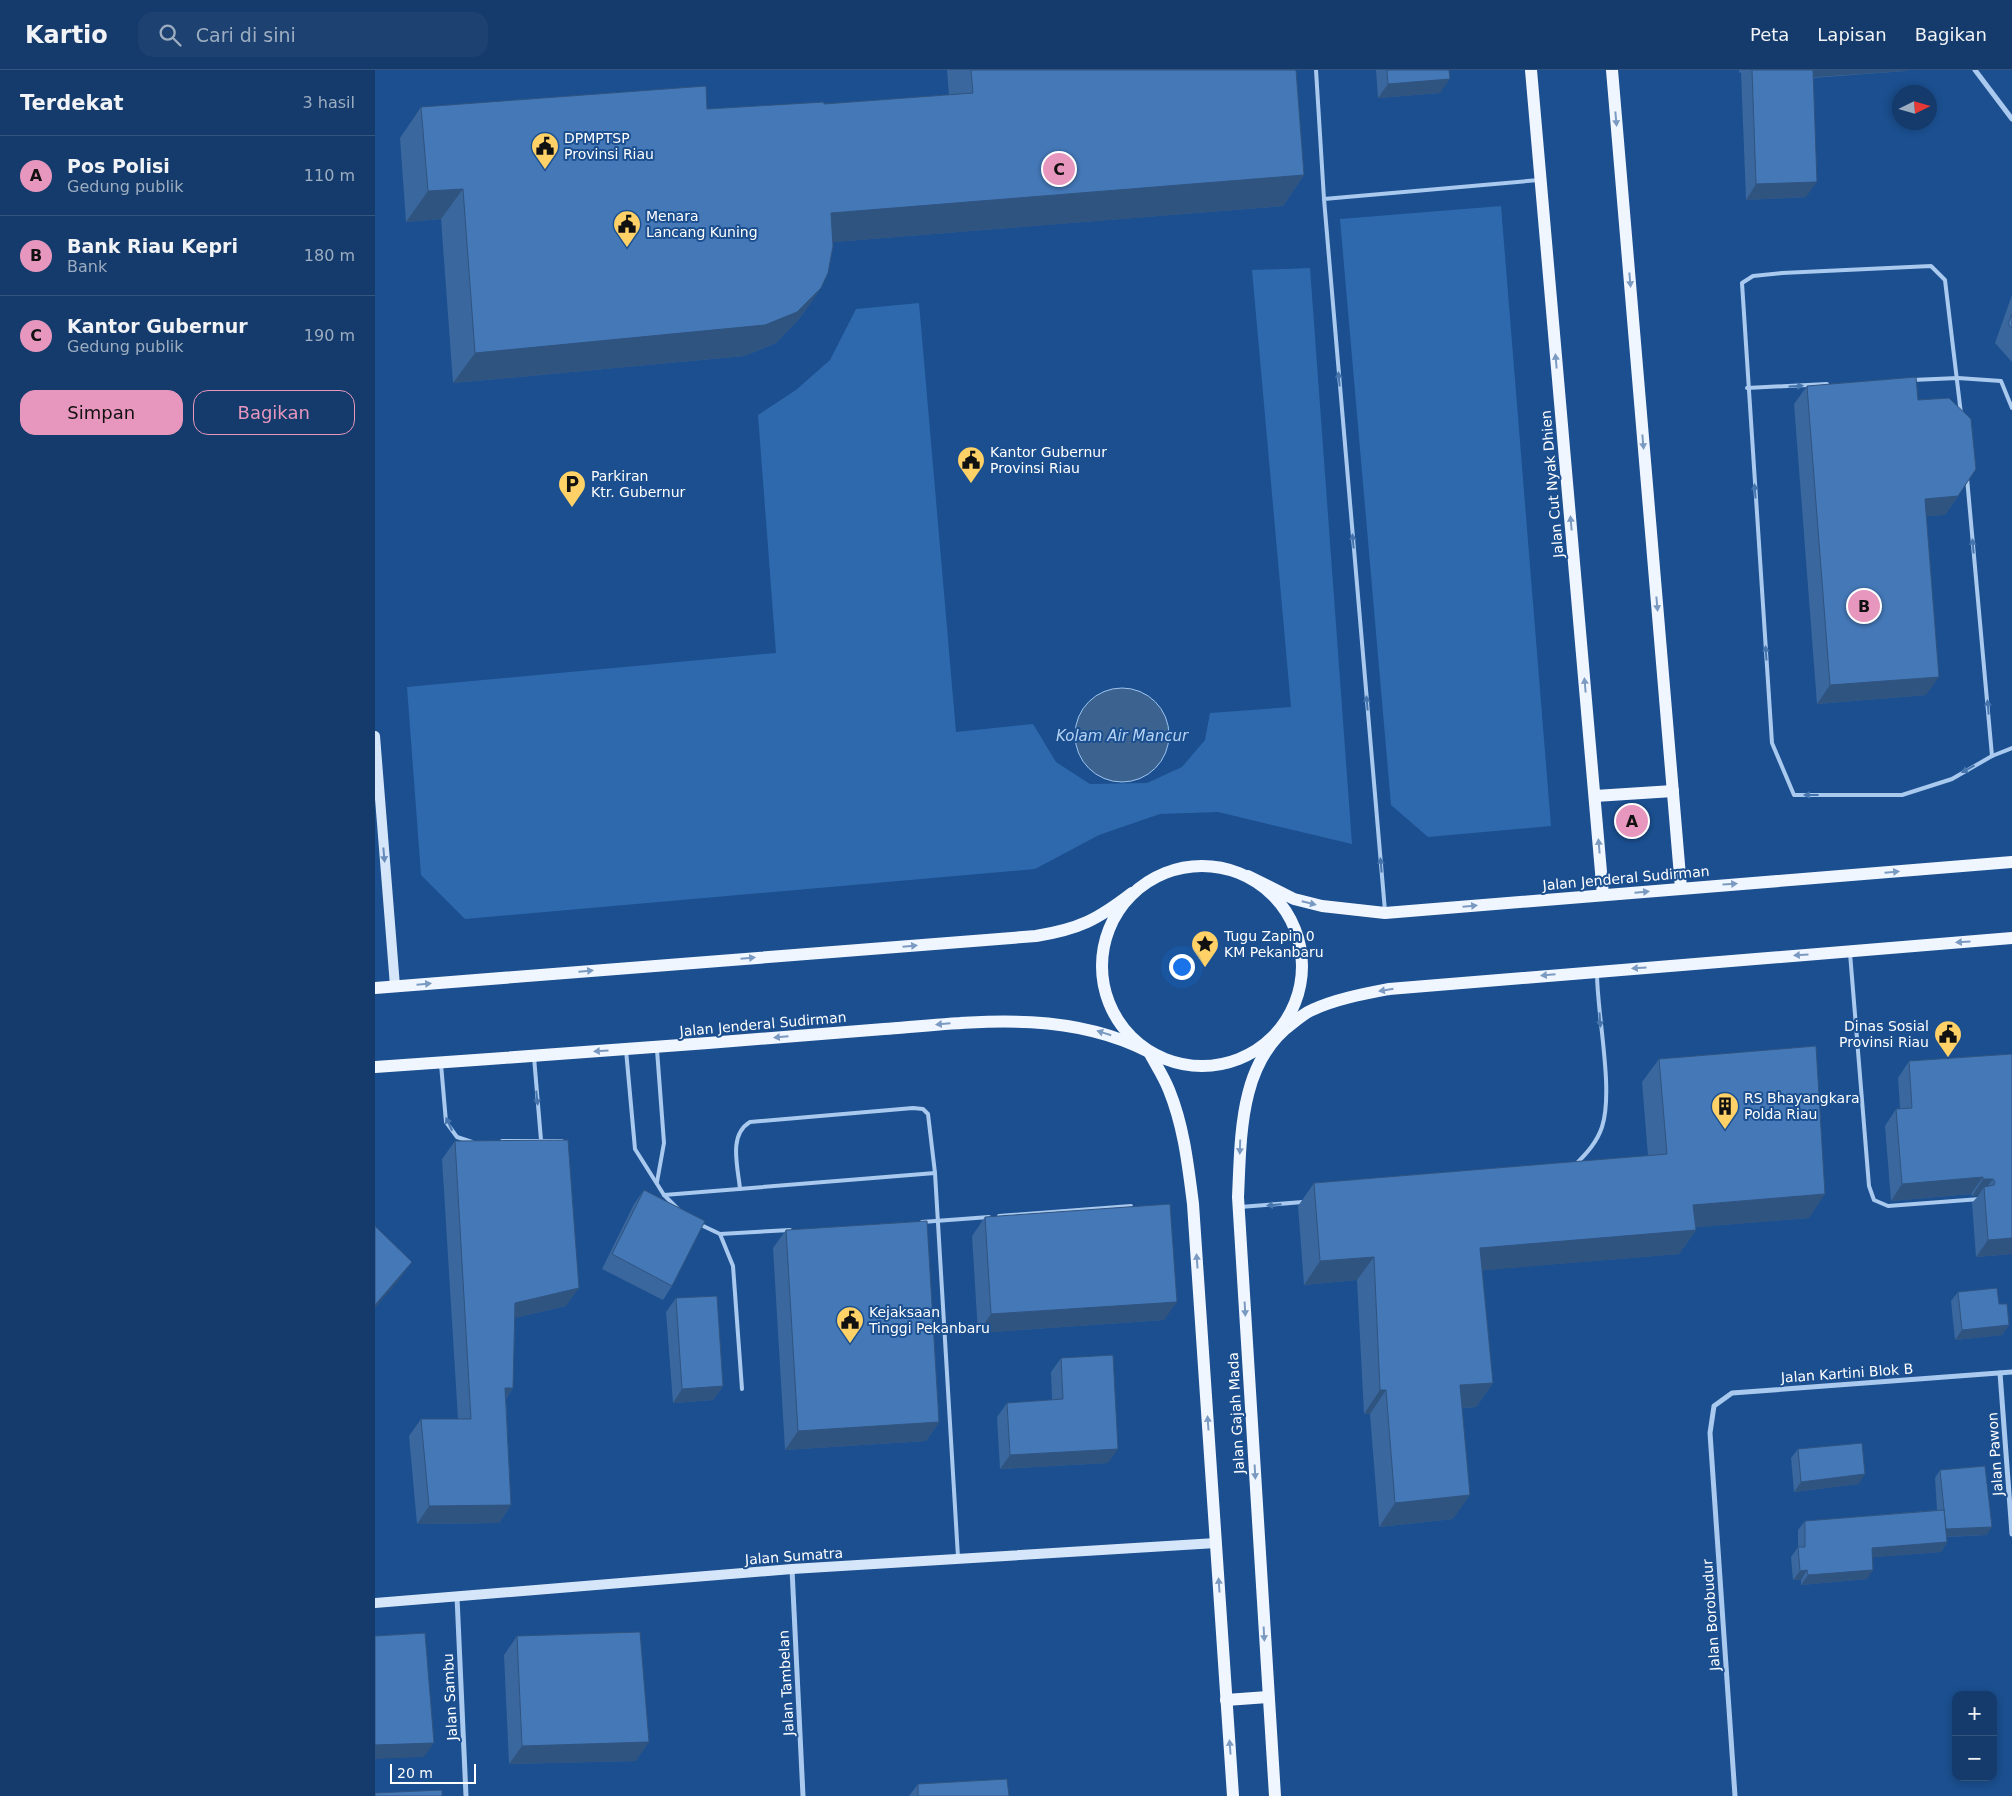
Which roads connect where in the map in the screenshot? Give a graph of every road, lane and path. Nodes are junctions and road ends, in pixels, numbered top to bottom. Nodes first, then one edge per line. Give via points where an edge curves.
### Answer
1 (1316, 70) edge
2 (1531, 70) edge
3 (1612, 70) edge
4 (1975, 70) edge
5 (2012, 119) edge
6 (1540, 180) junction
7 (1324, 200) junction
8 (1958, 378) junction
9 (1910, 380) edge
10 (1833, 384) edge
11 (1747, 388) junction
12 (2012, 408) edge
13 (1962, 418) edge
14 (1966, 468) edge
15 (375, 736) edge
16 (2012, 748) edge
17 (1993, 756) junction
18 (1673, 791) junction
19 (1595, 796) junction
20 (2012, 862) edge
21 (1248, 876) junction
22 (1681, 888) junction
23 (1132, 893) junction
24 (1603, 895) junction
25 (1385, 913) junction
26 (2012, 938) edge
27 (1850, 951) junction
28 (1597, 971) junction
29 (395, 986) junction
30 (375, 988) edge
31 (1276, 1035) junction
32 (657, 1047) junction
33 (626, 1050) junction
34 (1149, 1052) junction
35 (533, 1056) junction
36 (441, 1062) junction
37 (375, 1067) edge
38 (541, 1140) junction
39 (497, 1141) edge
40 (479, 1142) edge
41 (565, 1146) edge
42 (1572, 1168) edge
43 (935, 1173) junction
44 (657, 1182) junction
45 (739, 1189) junction
46 (664, 1195) junction
47 (1980, 1199) edge
48 (1306, 1202) dead end
49 (1131, 1206) edge
50 (1239, 1208) junction
51 (682, 1212) edge
52 (937, 1221) junction
53 (696, 1222) edge
54 (913, 1222) edge
55 (797, 1230) edge
56 (720, 1234) junction
57 (2012, 1372) edge
58 (2000, 1373) junction
59 (742, 1389) dead end
60 (1709, 1432) joint
61 (2012, 1534) edge
62 (1216, 1543) junction
63 (958, 1560) junction
64 (792, 1570) junction
65 (457, 1597) junction
66 (375, 1602) edge
67 (1268, 1697) junction
68 (1227, 1700) junction
69 (466, 1796) edge
70 (803, 1796) edge
71 (1233, 1796) edge
72 (1275, 1796) edge
73 (1735, 1796) edge

1 - 7 lane
2 - 6 main road, Jalan Cut Nyak Dhien
3 -> 18 main road
4 - 5 street
6 - 7 lane
19 -> 6 main road, Jalan Cut Nyak Dhien
25 -> 7 lane
8 - 9 lane
8 - 11 lane via 1945,280 1931,266 1781,273 1753,276 1742,283
8 - 12 lane via 2001,380
8 - 13 lane
11 -> 10 lane
17 -> 11 lane via 1952,779 1902,794 1794,795 1772,743
17 -> 14 lane
15 -> 29 street
16 - 17 lane
18 - 19 main road
18 - 22 main road
24 -> 19 main road, Jalan Cut Nyak Dhien
22 -> 20 main road, Jalan Jenderal Sudirman
21 - 23 main road via 1225,867 1200,865 1175,869 1152,878
21 -> 25 main road, Jalan Jenderal Sudirman via 1294,899 1322,906
21 - 31 main road via 1269,890 1287,911 1303,961 1301,989 1291,1014
24 -> 22 main road, Jalan Jenderal Sudirman
29 -> 23 main road via 1036,936 1084,925 1107,913
23 - 34 main road via 1117,913 1104,944 1102,977 1111,1009 1130,1037
25 -> 24 main road, Jalan Jenderal Sudirman
26 -> 27 main road
27 -> 28 main road
27 - 47 lane via 1869,1186 1874,1200 1889,1206
28 -> 31 main road via 1389,989 1352,996 1310,1010
28 -> 42 lane via 1606,1095 1602,1126 1590,1150
29 - 30 main road
31 - 34 main road via 1257,1052 1215,1067 1165,1061
31 -> 50 main road, Jalan Gajah Mada via 1259,1060 1247,1099 1241,1134
32 - 33 main road, Jalan Jenderal Sudirman
34 -> 32 main road, Jalan Jenderal Sudirman via 1103,1033 1069,1025 1033,1022 961,1023
32 - 44 lane via 664,1143
33 -> 35 main road, Jalan Jenderal Sudirman
33 - 44 lane via 635,1149
62 -> 34 main road, Jalan Gajah Mada via 1193,1204 1185,1144 1169,1088
35 - 36 main road, Jalan Jenderal Sudirman
35 -> 38 lane
36 - 37 main road, Jalan Jenderal Sudirman
40 -> 36 lane via 457,1137 446,1122
38 - 39 lane
38 - 41 lane via 559,1140
43 - 45 lane
43 - 45 lane via 928,1114 923,1108 913,1108 750,1122 736,1141
43 - 52 lane
44 - 46 lane
45 - 46 lane
46 - 51 lane
48 -> 50 lane
49 - 52 lane
50 -> 67 main road, Jalan Gajah Mada
52 - 54 lane
52 - 63 lane
53 - 56 lane
55 - 56 lane
56 - 59 lane via 733,1266
57 - 58 street, Jalan Kartini Blok B
58 - 60 street, Jalan Kartini Blok B via 1732,1393 1714,1406
58 - 61 street, Jalan Pawon
60 - 73 street, Jalan Borobudur
62 - 63 street, Jalan Sumatra
68 -> 62 main road, Jalan Gajah Mada
63 - 64 street, Jalan Sumatra
64 - 65 street, Jalan Sumatra
64 - 70 street, Jalan Tambelan
65 - 66 street, Jalan Sumatra
65 - 69 street, Jalan Sambu
67 - 68 main road
67 - 72 main road, Jalan Gajah Mada
71 -> 68 main road, Jalan Gajah Mada

